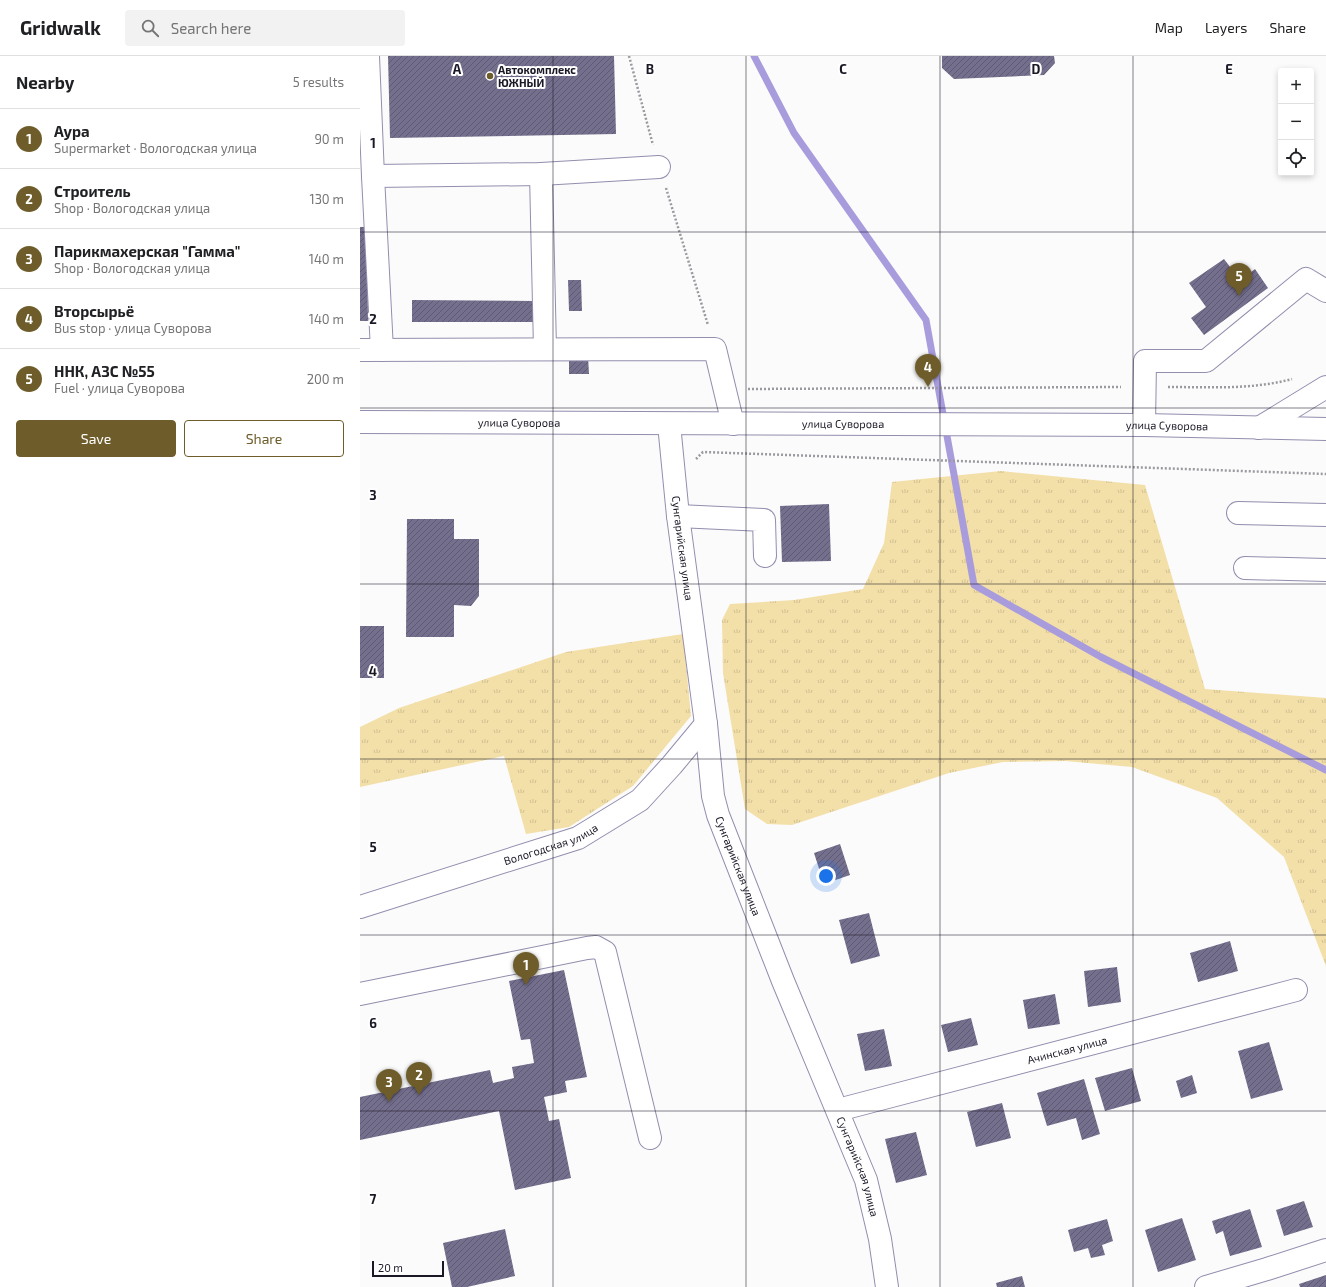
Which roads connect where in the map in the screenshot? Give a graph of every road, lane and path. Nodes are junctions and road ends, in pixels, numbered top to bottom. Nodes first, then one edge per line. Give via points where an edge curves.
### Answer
1 (368, 56) edge
2 (629, 56) edge
3 (659, 167) junction
4 (541, 174) junction
5 (373, 176) junction
6 (1326, 291) edge
7 (545, 349) junction
8 (715, 349) junction
9 (360, 350) edge
10 (382, 350) junction
11 (1298, 377) dead end
12 (1144, 387) junction
13 (1326, 387) edge
14 (725, 389) junction
15 (360, 422) edge
16 (669, 424) junction
17 (733, 424) junction
18 (1144, 425) junction
19 (1258, 428) junction
20 (1326, 429) edge
21 (694, 462) dead end
22 (1326, 474) edge
23 (1238, 513) dead end
24 (1326, 515) edge
25 (678, 516) junction
26 (765, 556) dead end
27 (1245, 568) dead end
28 (1326, 570) edge
29 (706, 724) junction
30 (360, 908) edge
31 (1296, 990) dead end
32 (360, 994) edge
33 (838, 1110) junction
34 (650, 1138) dead end
35 (1326, 1250) edge
36 (887, 1287) edge
37 (1206, 1287) edge

1 - 5 street
2 - 3 path
3 - 4 street
3 - 8 path
4 - 5 street
4 - 7 street
5 - 10 street
6 - 12 street via 1306,279 1206,361 1145,361
7 - 8 street
7 - 10 street
8 - 14 street
9 - 10 street
11 - 12 path via 1245,387
12 - 14 path
12 - 18 street
13 - 19 street
14 - 17 street
15 - 16 street, улица Суворова
16 - 17 street, улица Суворова
16 - 25 street, Сунгарийская улица
17 - 18 street, улица Суворова
18 - 19 street, улица Суворова
19 - 20 street, улица Суворова
21 - 22 path via 703,452
23 - 24 street
25 - 26 street via 764,520
25 - 29 street, Сунгарийская улица
27 - 28 street
29 - 30 street, Вологодская улица via 640,800 578,838
29 - 33 street, Сунгарийская улица via 713,796 718,815 783,981
31 - 33 street, Ачинская улица
32 - 34 street via 587,948 605,952
33 - 36 street, Сунгарийская улица via 866,1180 880,1238
35 - 37 street

